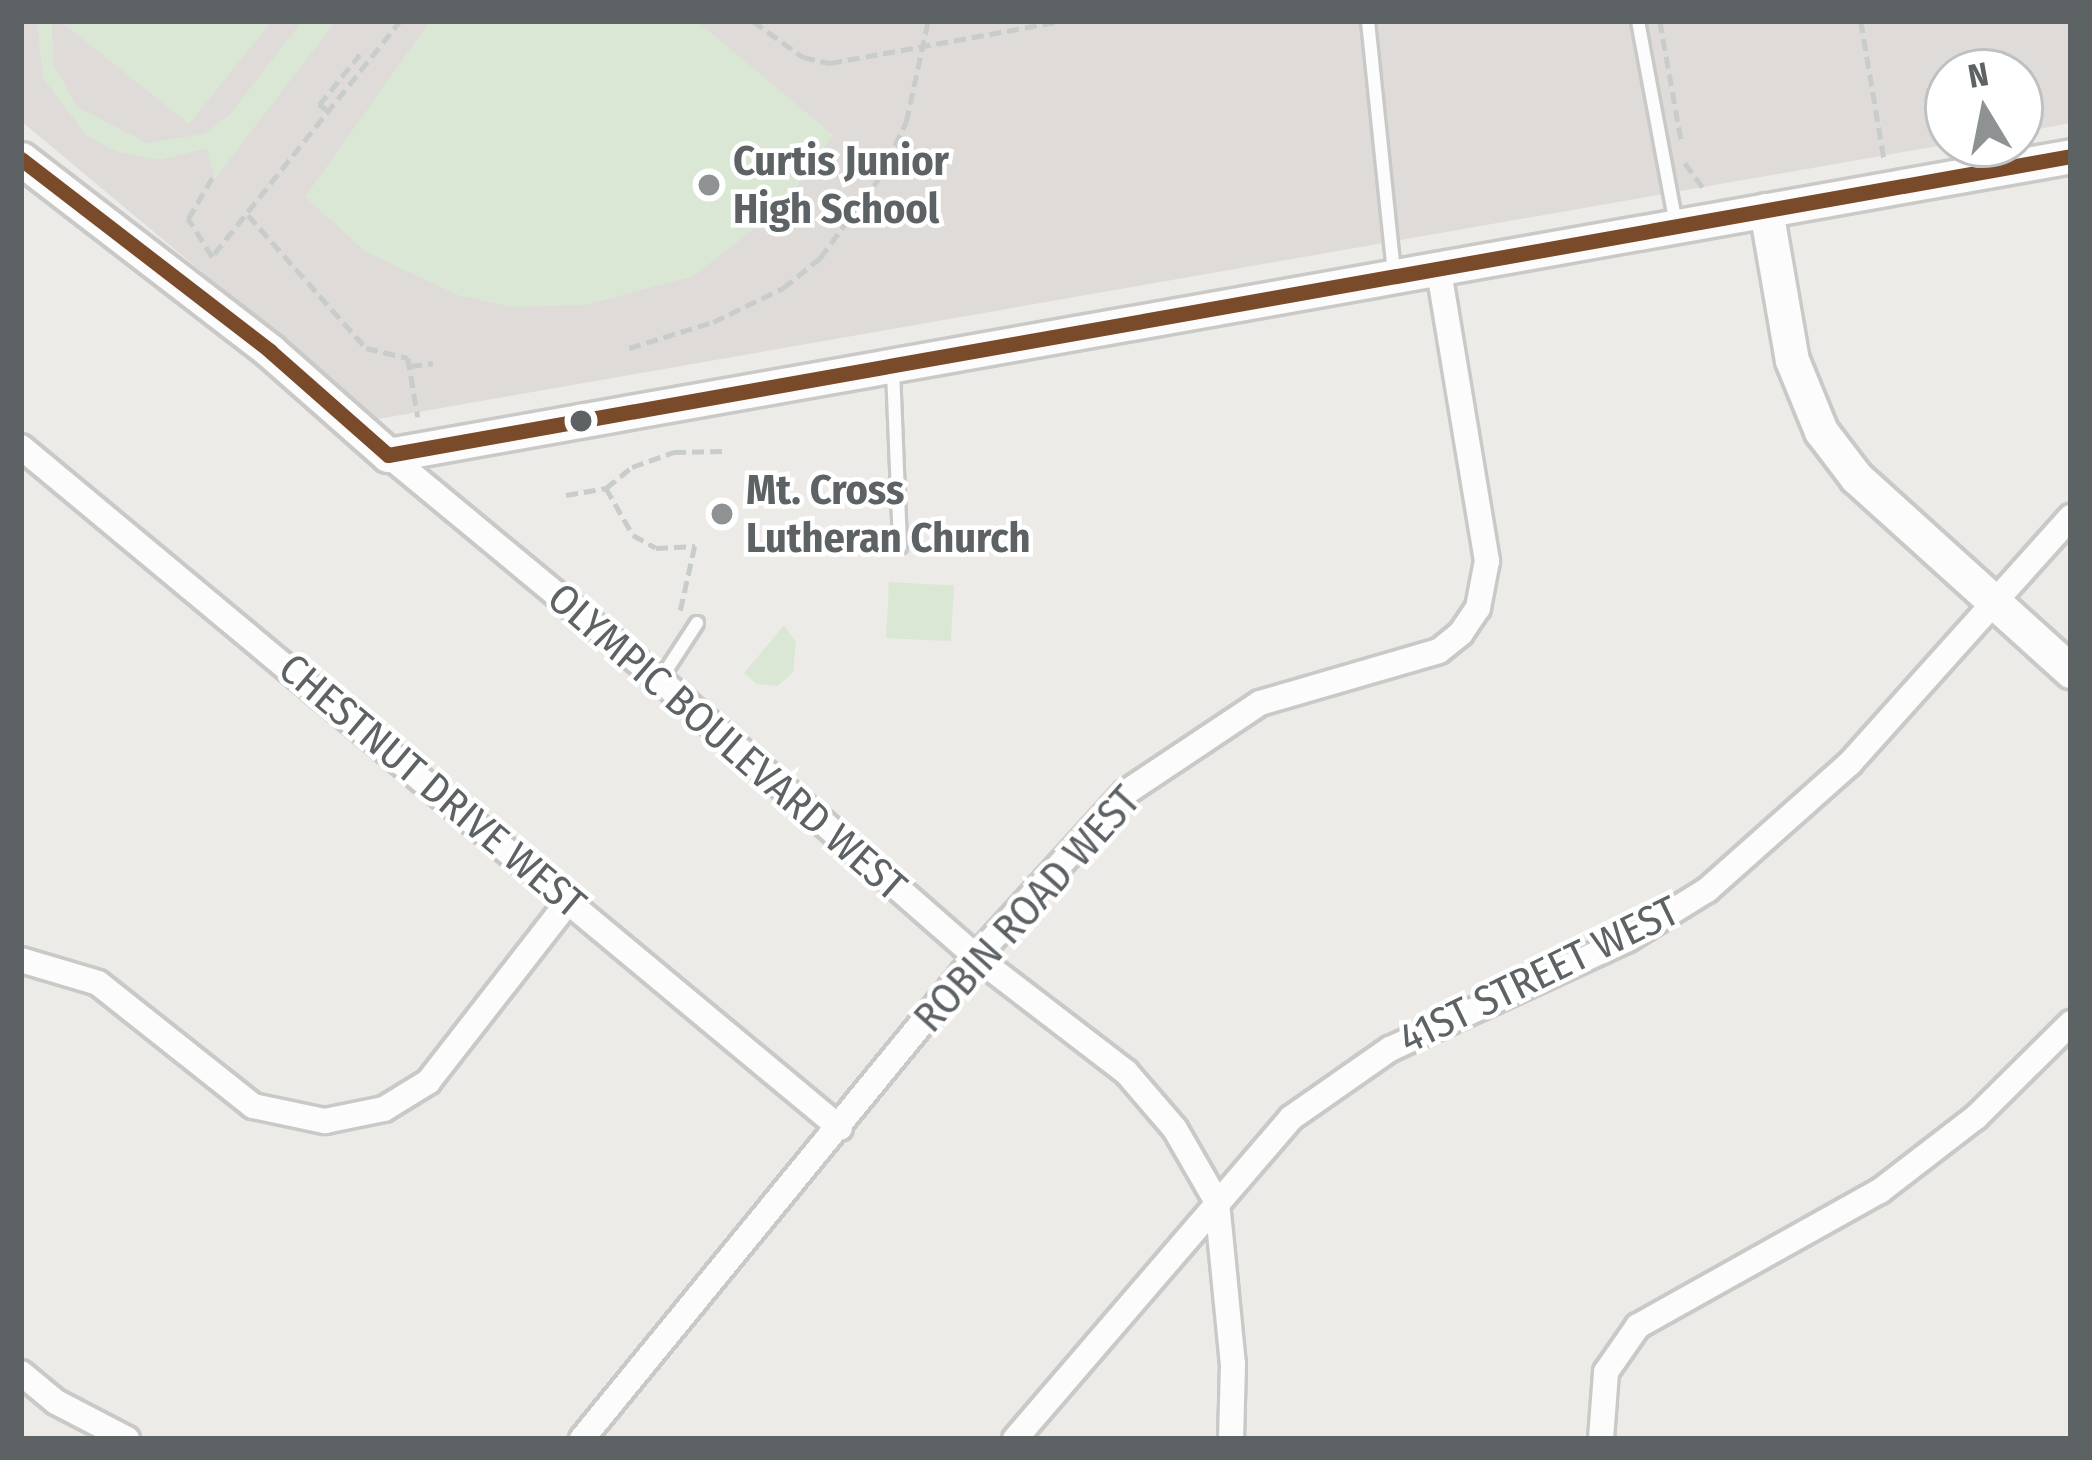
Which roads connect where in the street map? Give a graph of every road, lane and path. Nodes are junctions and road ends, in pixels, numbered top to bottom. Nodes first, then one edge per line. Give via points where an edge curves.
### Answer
1 (400, 21) edge
2 (753, 21) edge
3 (928, 21) edge
4 (1061, 21) edge
5 (1368, 21) edge
6 (1638, 21) edge
7 (1660, 21) edge
8 (1861, 21) edge
9 (926, 47) junction
10 (360, 54) dead end
11 (328, 111) junction
12 (2071, 156) edge
13 (21, 159) edge
14 (1883, 159) dead end
15 (212, 178) dead end
16 (1704, 189) dead end
17 (1766, 210) junction
18 (246, 213) junction
19 (1676, 225) junction
20 (1438, 265) junction
21 (1394, 273) junction
22 (629, 348) dead end
23 (893, 362) junction
24 (433, 363) dead end
25 (410, 366) junction
26 (418, 417) dead end
27 (670, 433) dead end
28 (21, 447) edge
29 (724, 451) dead end
30 (674, 452) junction
31 (388, 455) junction
32 (606, 488) junction
33 (566, 495) dead end
34 (2071, 517) edge
35 (900, 547) dead end
36 (1991, 599) junction
37 (680, 615) dead end
38 (697, 623) dead end
39 (2071, 671) edge
40 (660, 680) junction
41 (568, 902) junction
42 (976, 957) junction
43 (21, 960) edge
44 (2071, 1023) edge
45 (840, 1127) junction
46 (1217, 1202) junction
47 (21, 1372) edge
48 (127, 1439) edge
49 (582, 1439) edge
50 (1015, 1439) edge
51 (1231, 1439) edge
52 (1600, 1439) edge

1 - 11 path
2 - 9 path via 803,57 830,63
3 - 9 path
4 - 9 path
5 - 21 lane
6 - 19 lane
7 - 16 path via 1685,164
8 - 14 path
9 - 22 path via 879,178 820,258 783,288 713,322
10 - 11 path via 319,105
11 - 18 path
12 - 17 street
13 - 31 street, OLYMPIC BOULEVARD WEST via 287,364
15 - 18 path via 188,219 213,256
17 - 19 street
17 - 36 street via 1792,360 1821,431 1856,477
18 - 25 path via 356,339 379,355 408,358
19 - 20 street
20 - 21 street
20 - 42 street, ROBIN ROAD WEST via 1484,526 1486,581 1478,608 1439,651 1260,703 1173,756 1126,793
21 - 23 street
23 - 31 street
23 - 35 lane
24 - 25 path
25 - 26 path
27 - 30 path
28 - 41 street, CHESTNUT DRIVE WEST
29 - 30 path
30 - 32 path via 632,467
31 - 40 street, OLYMPIC BOULEVARD WEST
32 - 33 path
32 - 37 path via 633,535 656,548 695,546
34 - 36 street, 41ST STREET WEST
36 - 39 street
36 - 46 street, 41ST STREET WEST via 1850,763 1721,879 1628,939 1354,1071 1259,1148
38 - 40 lane
40 - 42 street, OLYMPIC BOULEVARD WEST
41 - 43 street via 428,1082 384,1108 325,1121 253,1106 98,983
41 - 45 street, CHESTNUT DRIVE WEST
42 - 45 street, ROBIN ROAD WEST
42 - 46 street, OLYMPIC BOULEVARD WEST via 1126,1072 1175,1129
44 - 52 street via 1976,1117 1880,1191 1778,1254 1661,1310 1618,1348 1600,1400
45 - 49 street, ROBIN ROAD WEST
46 - 50 street, 41ST STREET WEST
46 - 51 street, OLYMPIC BOULEVARD WEST via 1233,1364
47 - 48 street via 56,1402

